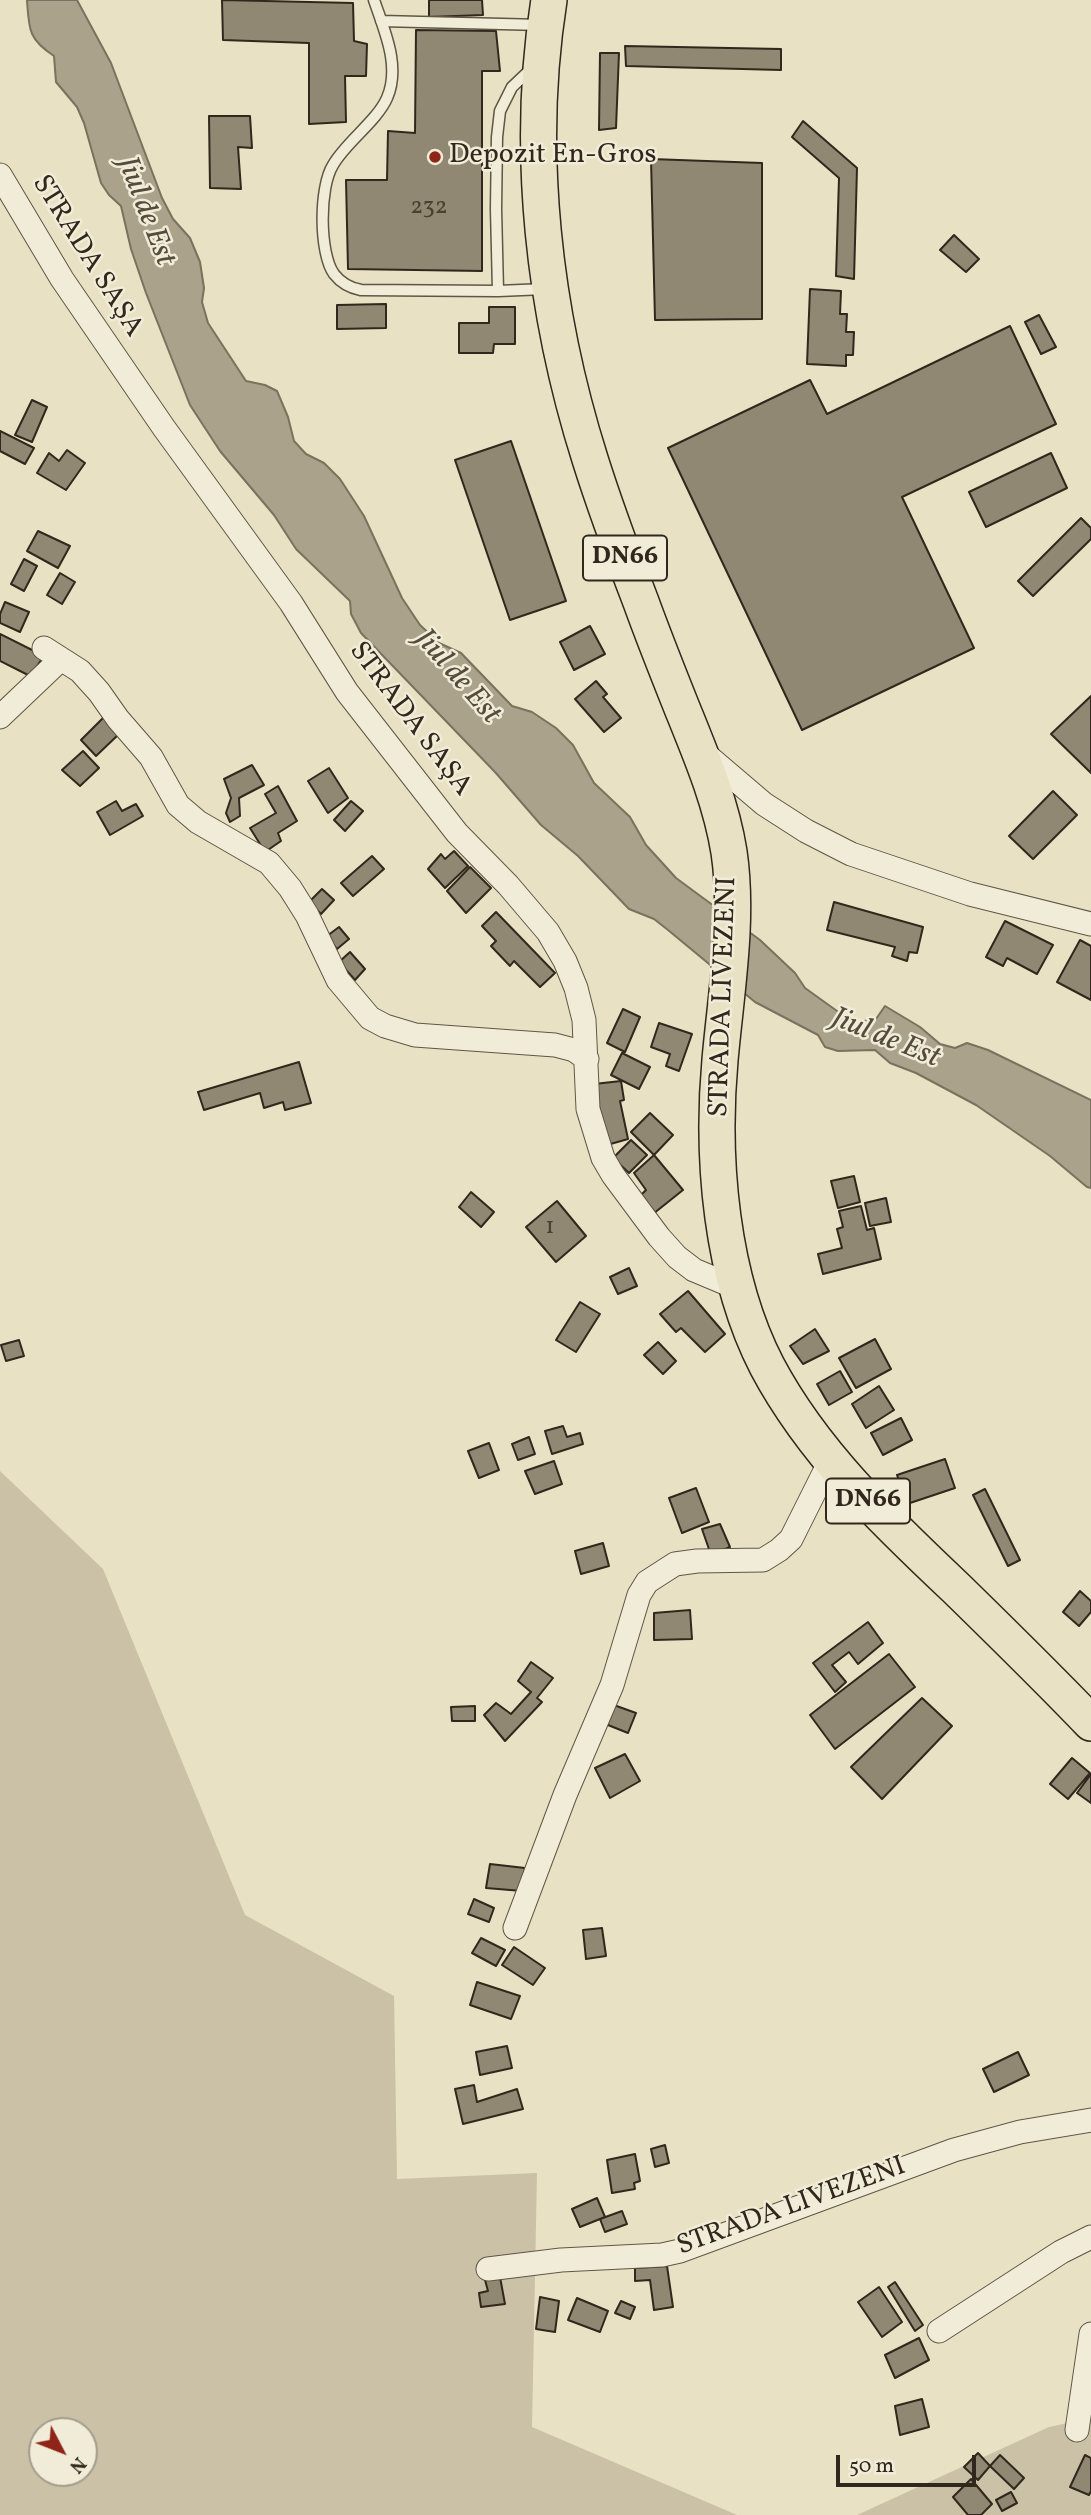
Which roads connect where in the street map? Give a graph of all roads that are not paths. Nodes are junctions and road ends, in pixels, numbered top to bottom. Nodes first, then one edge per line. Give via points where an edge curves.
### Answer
1 (374, 0) edge
2 (381, 21) junction
3 (546, 27) edge
4 (0, 175) edge
5 (551, 289) junction
6 (498, 292) junction
7 (0, 717) edge
8 (698, 748) junction
9 (1091, 924) edge
10 (587, 1059) junction
11 (737, 1288) junction
12 (831, 1459) junction
13 (1091, 1723) edge
14 (515, 1928) dead end
15 (1091, 2119) edge
16 (1091, 2237) edge
17 (488, 2269) dead end
18 (939, 2330) dead end
19 (1091, 2334) edge
20 (1077, 2430) dead end

1 - 2 lane
2 - 3 lane
2 - 6 lane via 391,47 387,99 332,166 322,206 326,258 349,288
3 - 5 main road, STRADA LIVEZENI / DN66 via 540,163
3 - 6 lane via 500,111
4 - 10 street, STRADA SAŞA via 62,279 291,603 347,692 457,834 548,932 576,988
5 - 6 lane
5 - 8 main road, STRADA LIVEZENI / DN66 via 590,460
7 - 10 street via 52,654 80,671 99,692 150,757 178,804 198,822 269,863 290,887 338,980 370,1018 415,1035 555,1045
8 - 9 street via 764,804 851,854 970,894
8 - 11 main road, STRADA LIVEZENI / DN66 via 722,819 733,891 720,1067 719,1162
10 - 11 street, STRADA SAŞA via 588,1109 613,1175 677,1257 694,1270
11 - 12 main road, STRADA LIVEZENI / DN66 via 766,1364
12 - 13 main road, STRADA LIVEZENI / DN66
12 - 14 street via 791,1538 779,1550 763,1560 675,1564 647,1582 612,1685
15 - 17 street, STRADA LIVEZENI via 954,2150 680,2251
16 - 18 street
19 - 20 street

